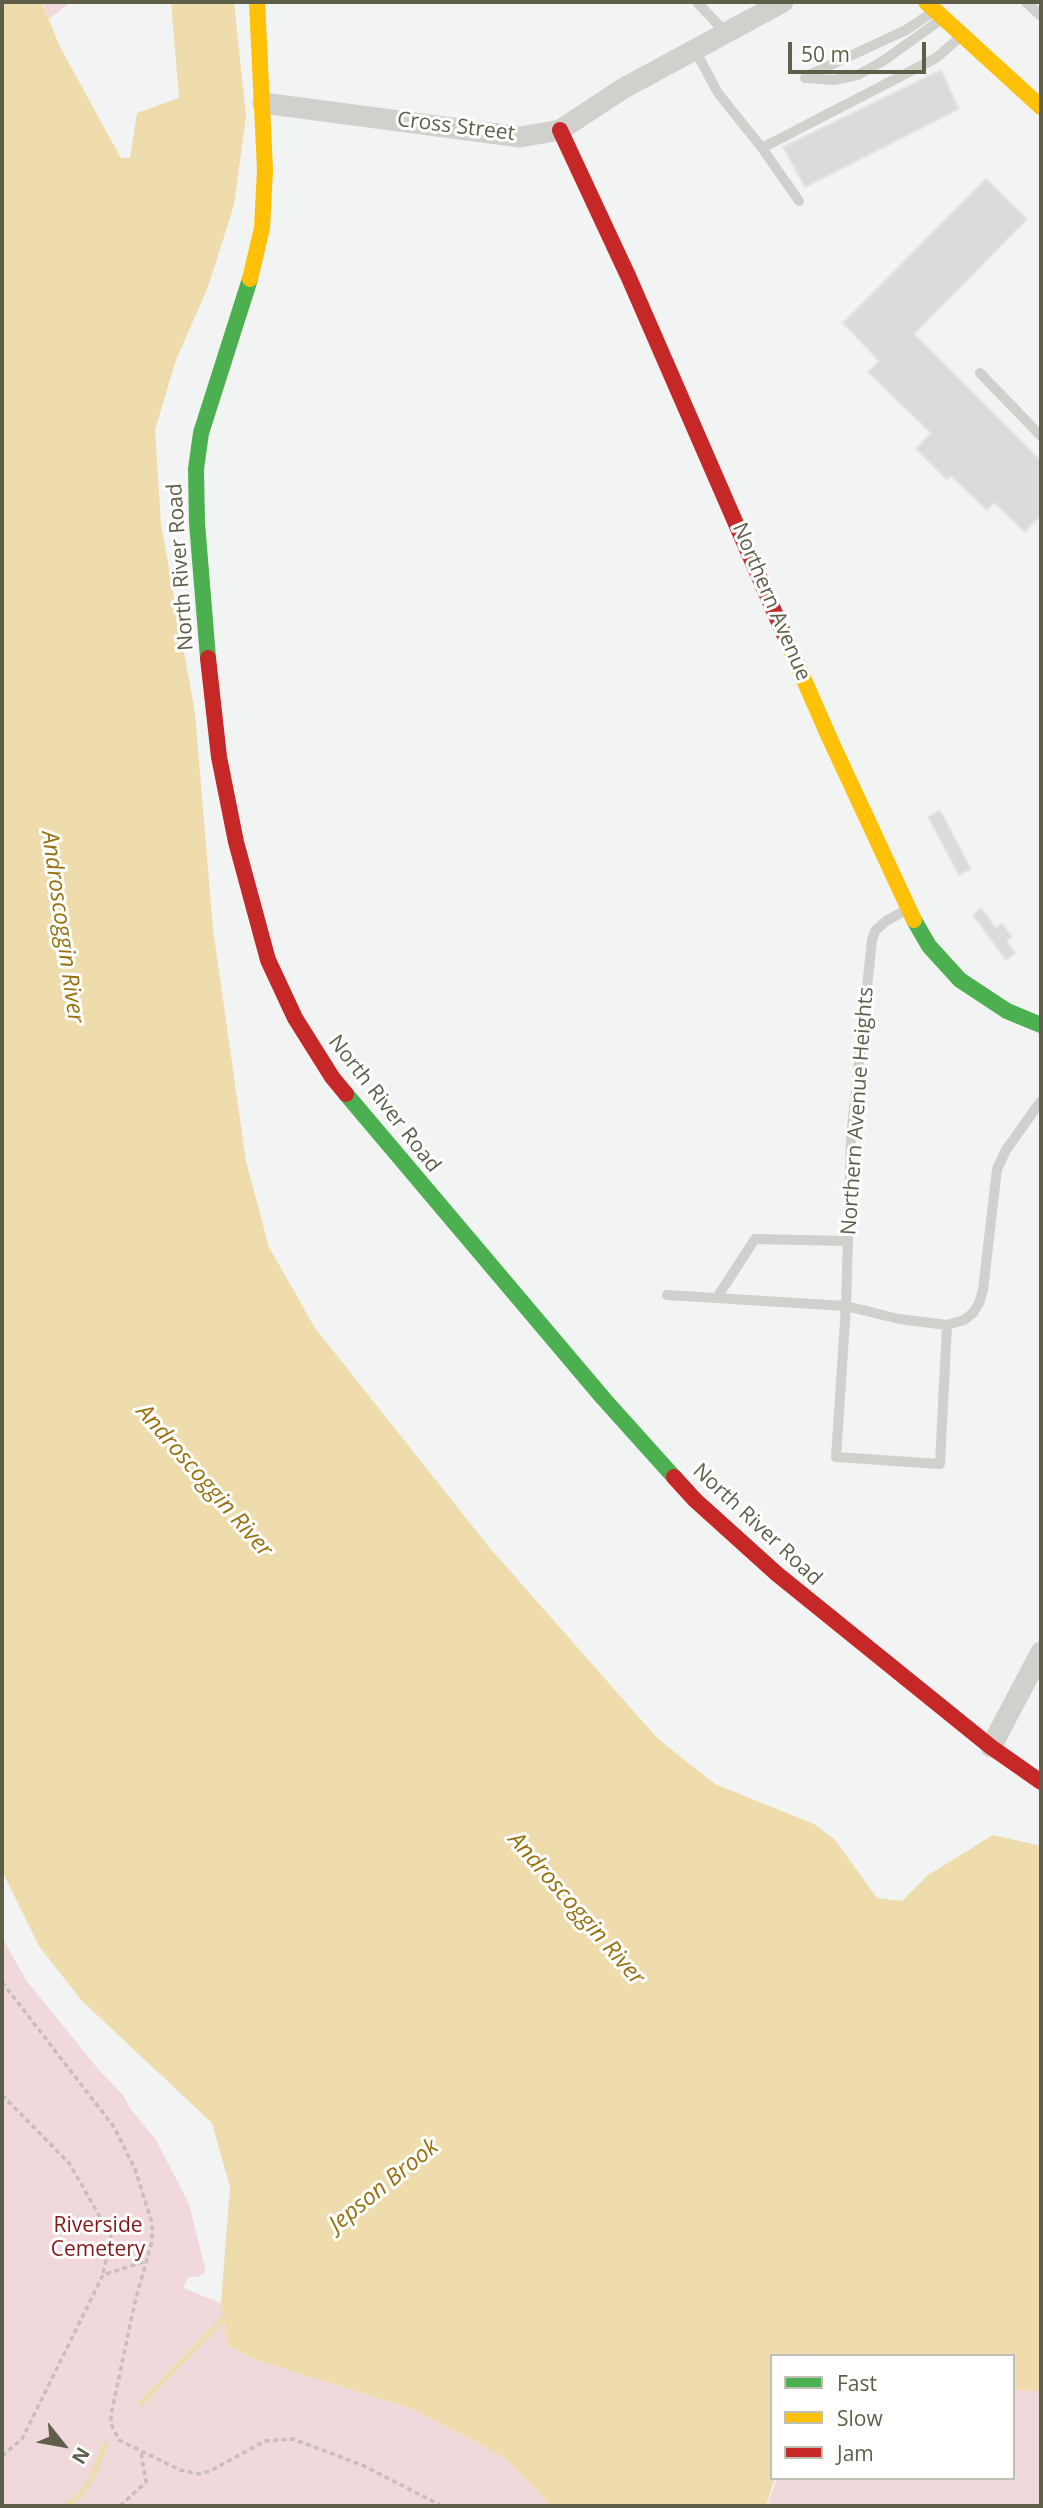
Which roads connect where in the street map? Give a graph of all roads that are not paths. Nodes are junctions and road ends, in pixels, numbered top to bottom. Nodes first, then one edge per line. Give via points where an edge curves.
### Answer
1 (257, 2) edge
2 (697, 2) edge
3 (783, 2) edge
4 (1026, 2) edge
5 (935, 10) edge
6 (1041, 16) edge
7 (726, 33) junction
8 (962, 35) junction
9 (695, 50) junction
10 (263, 103) junction
11 (1041, 107) edge
12 (560, 130) junction
13 (762, 148) junction
14 (799, 201) dead end
15 (980, 373) dead end
16 (1041, 436) edge
17 (908, 909) junction
18 (1041, 1025) edge
19 (1041, 1101) edge
20 (848, 1241) junction
21 (667, 1294) dead end
22 (718, 1296) junction
23 (846, 1307) junction
24 (947, 1325) junction
25 (1041, 1652) edge
26 (991, 1747) junction
27 (1041, 1782) edge

1 - 10 main road, North River Road
2 - 7 lane
3 - 7 street, Cross Street
4 - 6 lane
5 - 5 lane via 906,30 805,78 834,80 858,75 883,61
5 - 8 main road
7 - 9 street, Cross Street
8 - 11 main road
8 - 13 lane via 936,58
9 - 12 street, Cross Street via 624,88
9 - 13 lane via 718,93
10 - 12 street, Cross Street via 520,137
10 - 26 main road, North River Road via 262,228 208,406 196,469 217,746 236,842 268,960 295,1017 340,1088 695,1500 777,1574
12 - 17 main road, Northern Avenue
13 - 14 lane
15 - 16 lane
17 - 18 main road, Northern Avenue via 929,946 960,979 1007,1011
17 - 20 lane, Northern Avenue Heights via 886,921 872,940 851,1137
19 - 24 lane via 997,1169 979,1303 964,1320
20 - 22 lane via 755,1239
20 - 23 lane, Northern Avenue Heights
21 - 22 lane
22 - 23 lane
23 - 24 lane
23 - 24 lane, Northern Avenue Heights via 835,1457 940,1464
25 - 26 street
26 - 27 main road, North River Road

